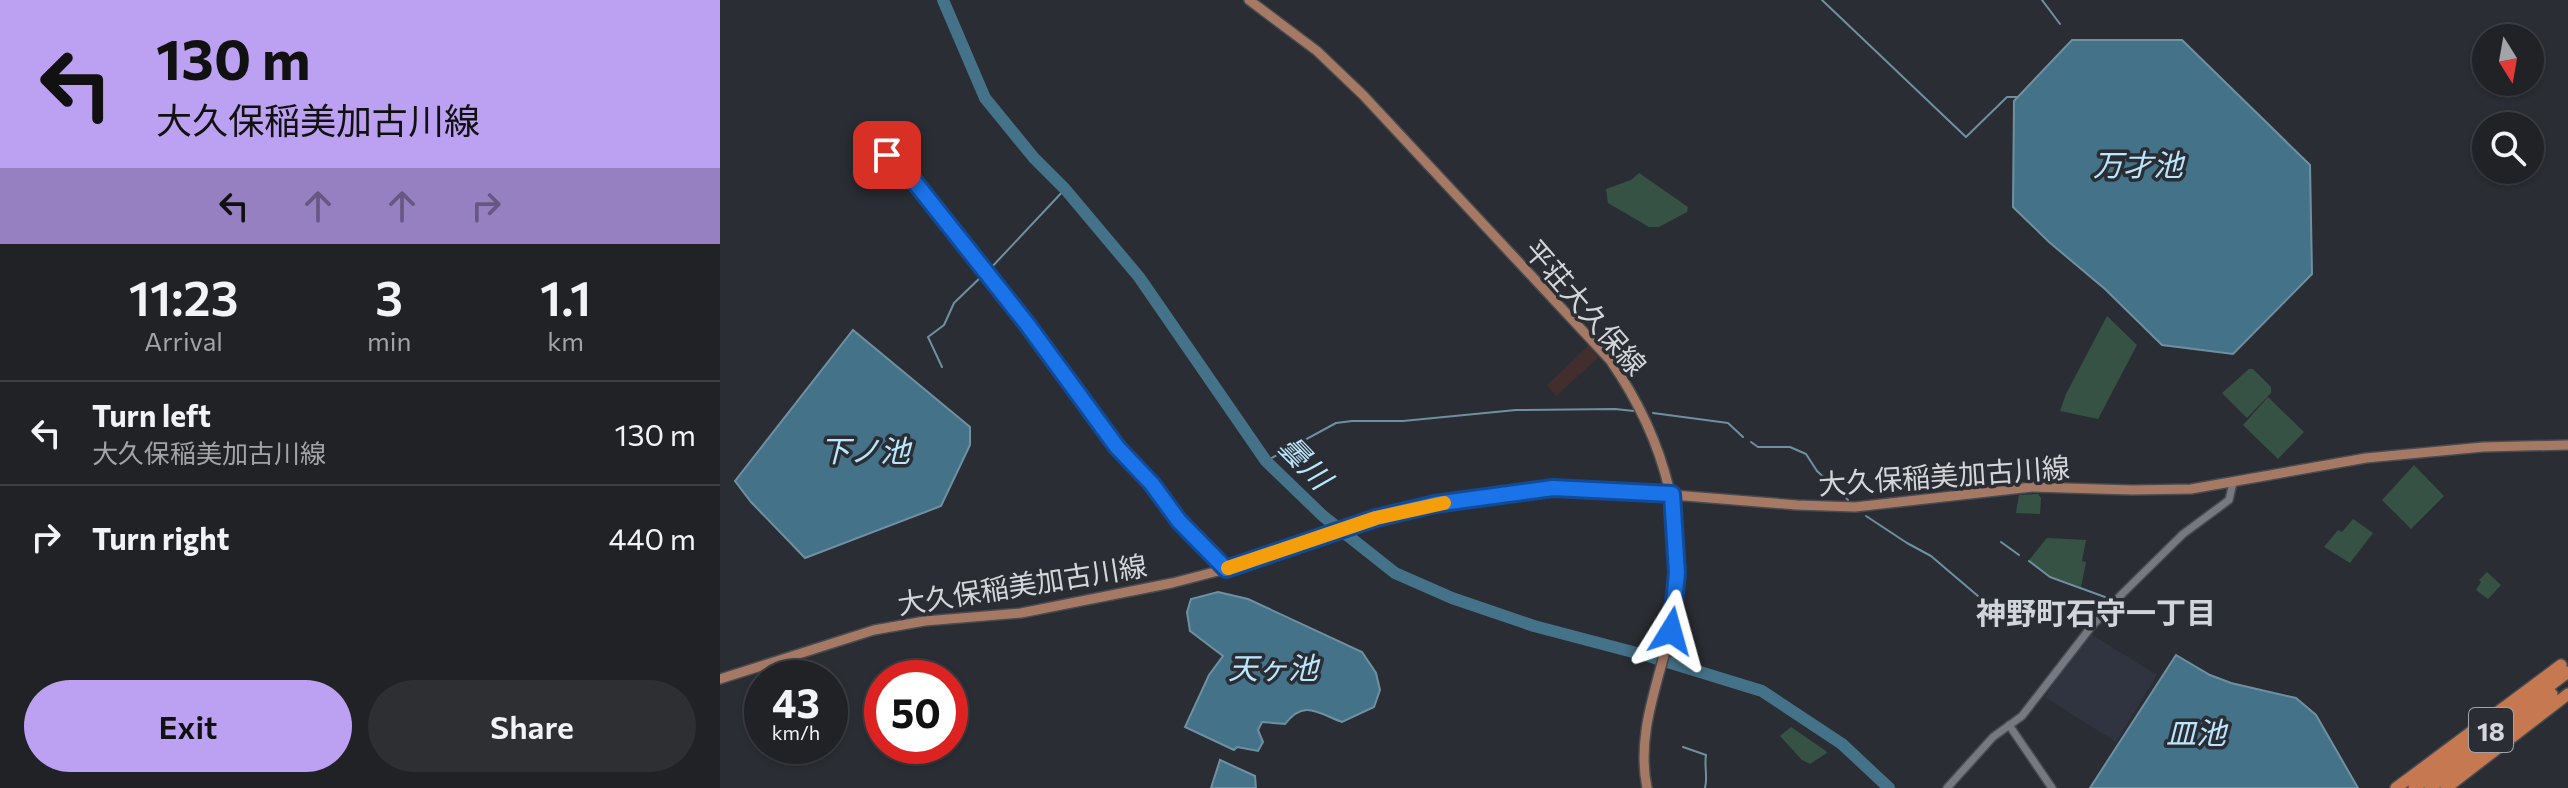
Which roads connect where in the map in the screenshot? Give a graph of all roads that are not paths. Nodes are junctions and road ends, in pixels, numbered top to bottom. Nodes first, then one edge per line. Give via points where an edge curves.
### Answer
1 (1249, 0) edge
2 (868, 138) dead end
3 (2568, 445) edge
4 (2233, 483) junction
5 (1672, 494) junction
6 (1226, 569) junction
7 (2566, 666) edge
8 (720, 679) edge
9 (2568, 681) edge
10 (2568, 694) edge
11 (2009, 725) junction
12 (1647, 788) edge
13 (1947, 788) edge
14 (2052, 788) edge
15 (2396, 788) edge
16 (2414, 788) edge
17 (2430, 788) edge
18 (2446, 788) edge

1 - 5 main road, 平荘大久保線 via 1317,51 1363,95 1610,360 1641,409
2 - 6 street via 906,171 1117,447
3 - 4 main road, 大久保稲美加古川線 via 2366,458
4 - 5 main road, 大久保稲美加古川線 via 2175,490 2018,488 1849,507
4 - 11 street via 2229,500 2183,534 2122,594
5 - 6 main road, 大久保稲美加古川線 via 1540,489 1435,504
5 - 12 main road, 平荘大久保線 via 1676,594 1645,733
6 - 8 main road, 大久保稲美加古川線 via 1021,613 886,628
7 - 15 highway, 18
7 - 16 highway, 18
9 - 17 highway, 18
10 - 18 highway, 18
11 - 13 street
11 - 14 street

